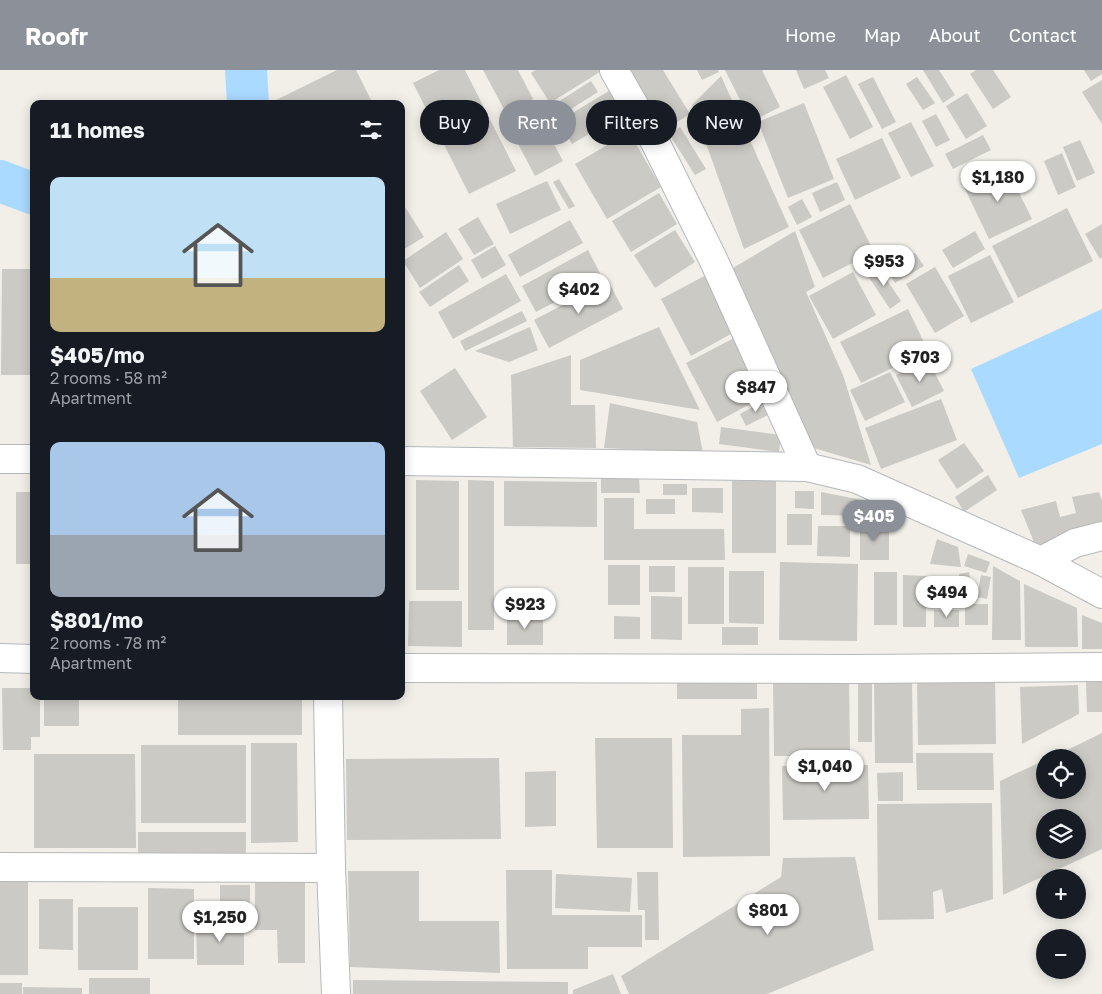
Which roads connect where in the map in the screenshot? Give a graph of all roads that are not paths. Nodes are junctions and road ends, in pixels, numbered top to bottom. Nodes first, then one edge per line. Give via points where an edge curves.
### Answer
1 (614, 70) edge
2 (0, 458) edge
3 (30, 459) edge
4 (405, 460) edge
5 (807, 467) junction
6 (1102, 536) edge
7 (1041, 561) junction
8 (1102, 594) edge
9 (0, 658) edge
10 (30, 659) edge
11 (1102, 667) edge
12 (405, 668) edge
13 (328, 700) edge
14 (0, 867) edge
15 (331, 868) junction
16 (336, 994) edge

1 - 5 street via 655,142 713,259
2 - 3 street
4 - 5 street
5 - 7 street via 857,479
6 - 7 street via 1075,543
7 - 8 street
9 - 10 street
11 - 12 street
13 - 15 street
14 - 15 street
15 - 16 street

